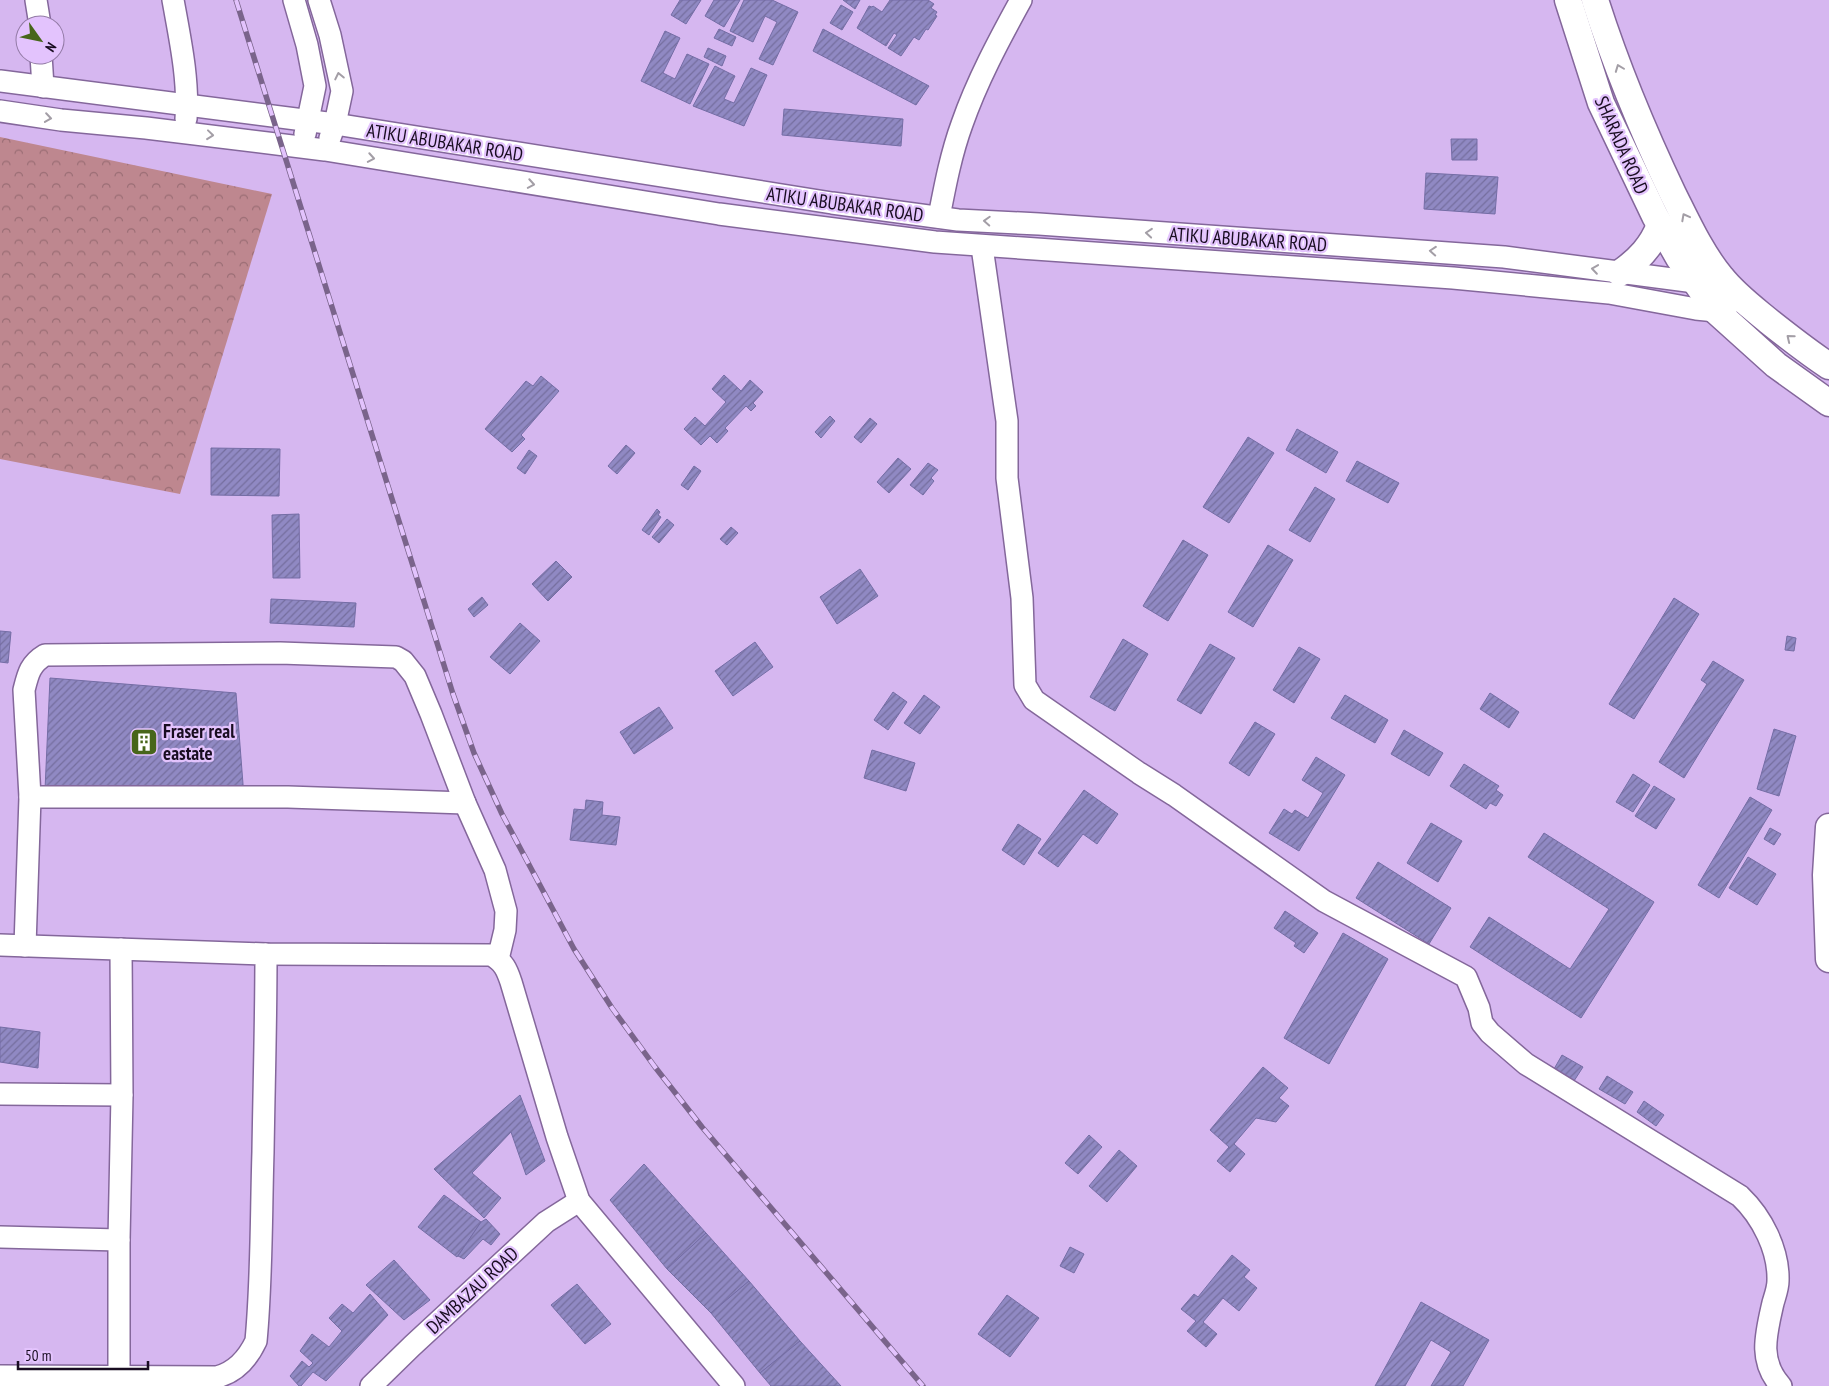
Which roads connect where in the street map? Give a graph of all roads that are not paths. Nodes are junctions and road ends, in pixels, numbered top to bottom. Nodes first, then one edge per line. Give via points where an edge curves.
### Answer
1 (36, 0) edge
2 (173, 0) edge
3 (294, 0) edge
4 (319, 0) edge
5 (1021, 0) edge
6 (1568, 0) edge
7 (1595, 0) edge
8 (38, 15) edge
9 (42, 65) edge
10 (0, 81) edge
11 (43, 87) junction
12 (187, 104) junction
13 (0, 111) edge
14 (308, 121) junction
15 (335, 124) junction
16 (185, 133) junction
17 (302, 146) junction
18 (325, 150) junction
19 (939, 217) junction
20 (1660, 225) junction
21 (982, 246) junction
22 (1620, 273) junction
23 (1720, 277) junction
24 (1695, 282) junction
25 (1744, 302) junction
26 (1716, 311) junction
27 (1826, 363) edge
28 (1829, 404) edge
29 (30, 797) junction
30 (465, 803) junction
31 (1829, 827) edge
32 (0, 945) edge
33 (25, 946) junction
34 (121, 949) junction
35 (266, 954) junction
36 (498, 959) junction
37 (1829, 959) edge
38 (0, 1094) edge
39 (122, 1095) junction
40 (579, 1201) junction
41 (0, 1236) edge
42 (119, 1240) junction
43 (119, 1376) junction
44 (9, 1380) edge
45 (372, 1386) edge
46 (734, 1386) edge
47 (1781, 1386) edge

1 - 8 street
2 - 12 street
3 - 14 street via 316,86
15 -> 4 street via 342,91
5 - 19 street via 976,88 961,126
6 - 20 main road, SHARADA ROAD via 1601,103
23 -> 7 main road via 1686,220 1666,178 1626,88
9 - 11 street
10 - 11 street, ATIKU ABUBAKAR ROAD
11 - 12 street, ATIKU ABUBAKAR ROAD
12 - 14 street, ATIKU ABUBAKAR ROAD
12 - 16 street
13 -> 16 street
14 - 15 street, ATIKU ABUBAKAR ROAD
14 - 17 street
15 - 18 street
15 - 19 street, ATIKU ABUBAKAR ROAD
16 -> 17 street
17 - 18 street
18 -> 21 street via 719,214
22 -> 19 street, ATIKU ABUBAKAR ROAD via 1504,257
20 - 22 main road via 1640,257
20 - 24 main road, SHARADA ROAD
21 - 26 street via 1519,284 1609,293
21 - 47 street via 1007,421 1007,478 1022,598 1025,685 1034,700 1324,900 1466,977 1482,1023 1526,1064 1740,1196 1762,1223 1778,1271 1765,1349 1767,1365
22 - 24 street, ATIKU ABUBAKAR ROAD
23 - 24 street, ATIKU ABUBAKAR ROAD
23 - 25 main road
24 - 26 main road, SHARADA ROAD
25 - 26 street
27 -> 25 main road
26 - 28 main road, SHARADA ROAD via 1776,365
29 - 30 street via 288,797
29 - 30 street via 24,690 30,668 36,660 45,655 280,653 396,657 403,661 415,676
29 - 33 street
30 - 36 street via 495,870 506,911
31 - 37 main road via 1826,875
32 - 33 street
33 - 34 street
34 - 35 street
34 - 39 street
35 - 36 street via 491,955
35 - 43 street via 261,1266 256,1341 243,1362 226,1375
36 - 40 street via 511,982
38 - 39 street
39 - 42 street
40 - 45 street, DAMBAZAU ROAD via 546,1222
40 - 46 street
41 - 42 street
42 - 43 street
43 - 44 street

